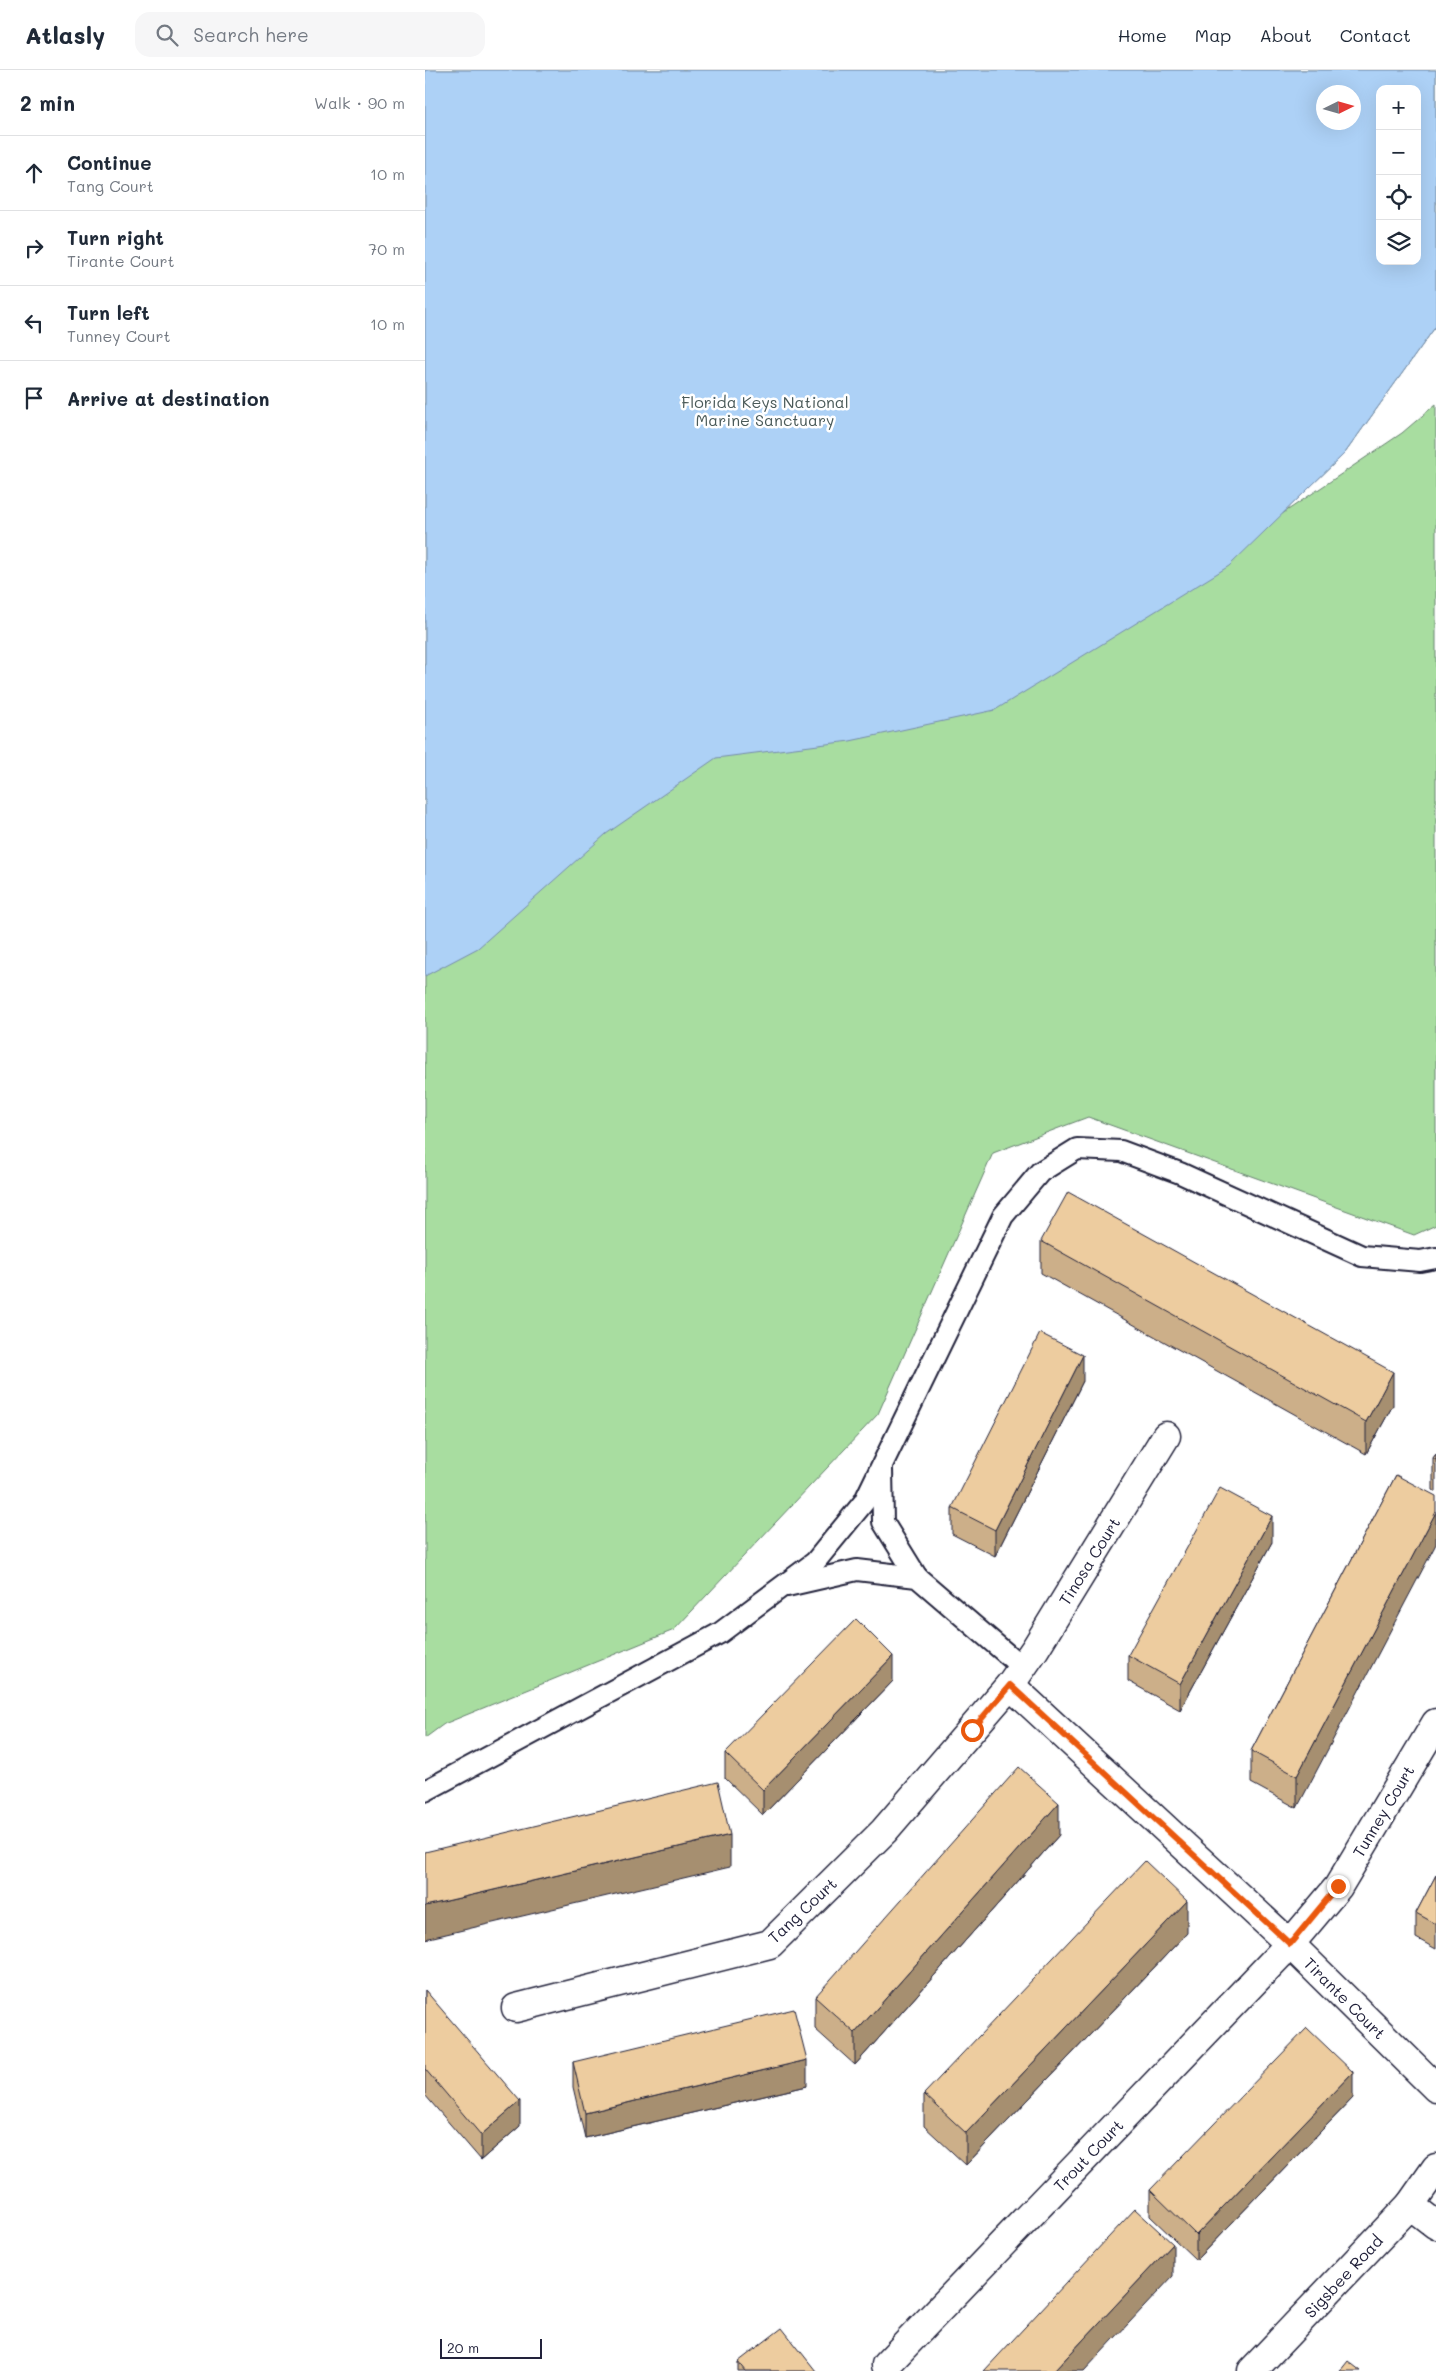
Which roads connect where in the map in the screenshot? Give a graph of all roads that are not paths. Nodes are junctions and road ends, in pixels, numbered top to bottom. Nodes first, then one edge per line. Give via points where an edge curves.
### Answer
1 (1436, 1258) edge
2 (1165, 1436) dead end
3 (882, 1465) junction
4 (917, 1577) junction
5 (780, 1588) junction
6 (1016, 1677) junction
7 (1436, 1723) edge
8 (425, 1791) edge
9 (1290, 1944) junction
10 (516, 2008) dead end
11 (1436, 2088) edge
12 (1436, 2168) edge
13 (1410, 2205) junction
14 (1436, 2225) edge
15 (887, 2368) edge
16 (1252, 2371) edge

1 - 3 lane via 1420,1261 1363,1256 1180,1173 1121,1151 1077,1149 1040,1172 1003,1216
2 - 6 street, Tinosa Court
3 - 4 lane via 883,1522
3 - 5 lane via 864,1502 815,1562
4 - 5 lane via 857,1570
4 - 6 lane
5 - 8 lane via 720,1633
6 - 9 street, Tirante Court
6 - 10 street, Tang Court via 884,1831 770,1944
7 - 9 street, Tunney Court via 1338,1886
9 - 11 street, Tirante Court
9 - 15 street, Trout Court
12 - 13 street, Sigsbee Road
13 - 14 street
13 - 16 street, Sigsbee Road

